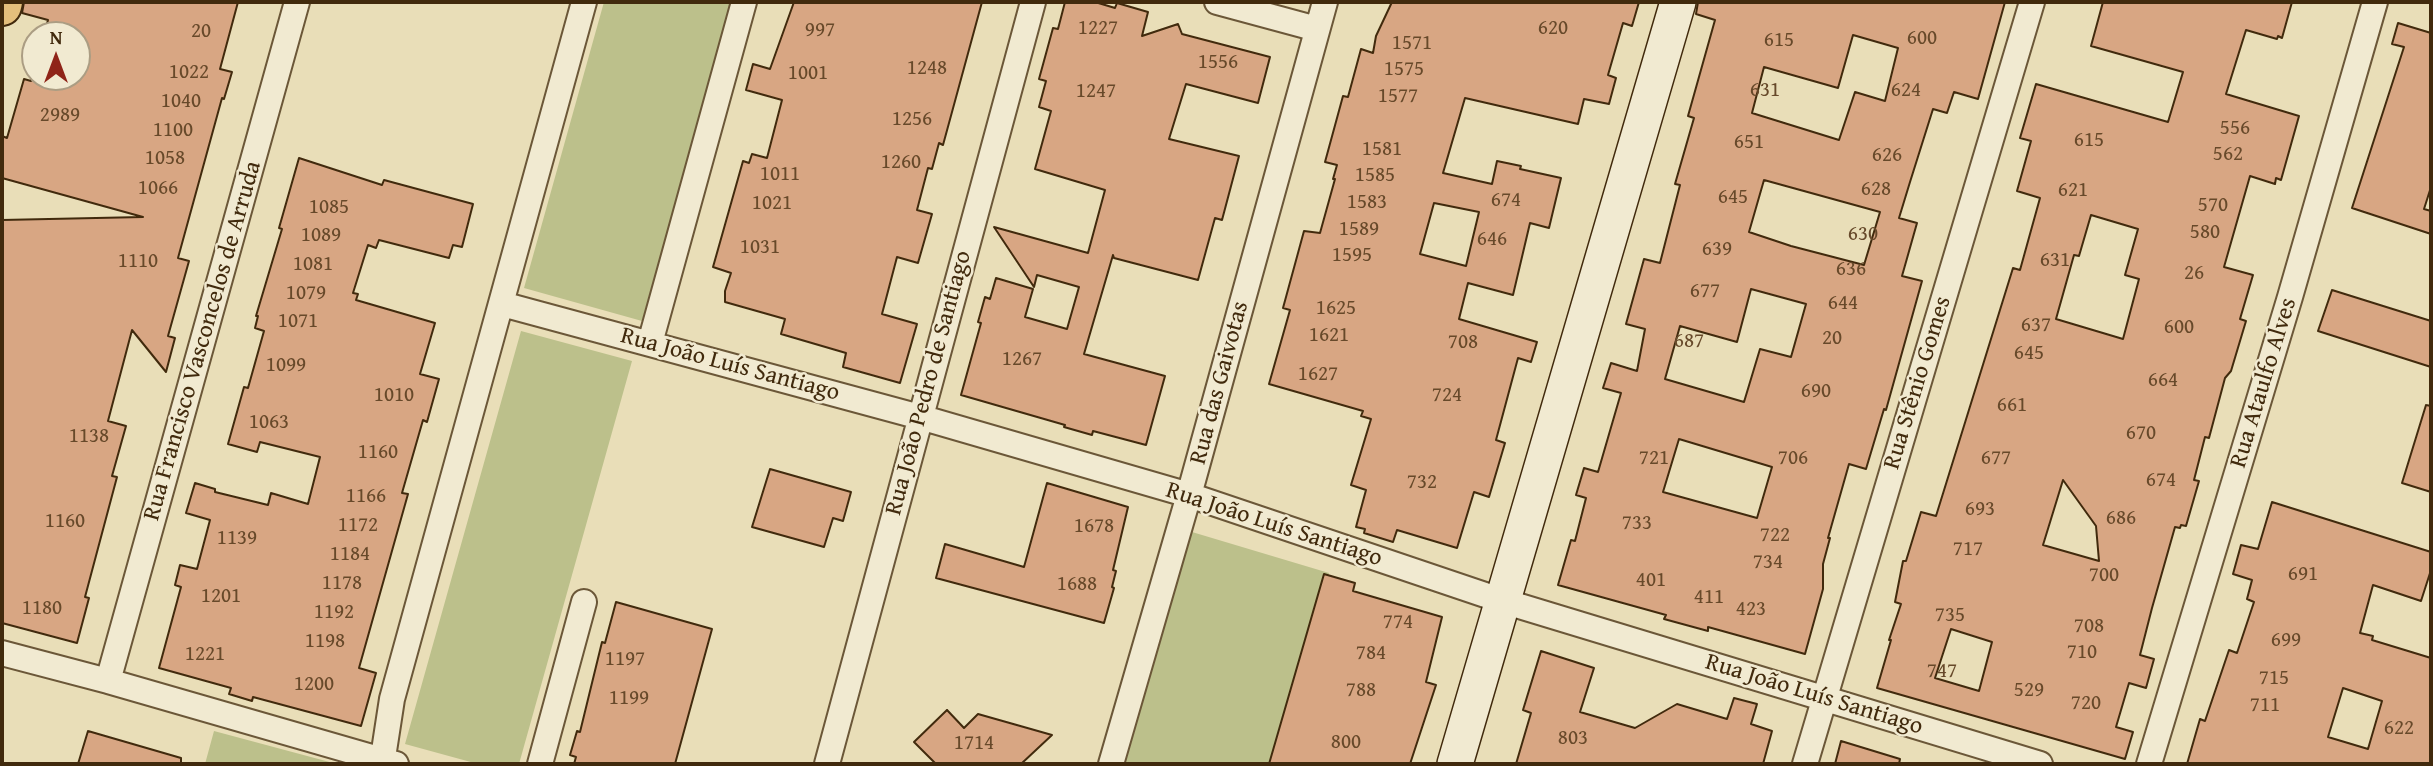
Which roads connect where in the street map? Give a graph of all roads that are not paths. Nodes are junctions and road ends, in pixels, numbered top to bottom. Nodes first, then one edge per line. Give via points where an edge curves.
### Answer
1 (297, 2) edge
2 (584, 2) edge
3 (744, 2) edge
4 (1033, 2) edge
5 (1217, 2) edge
6 (1325, 2) edge
7 (1678, 2) edge
8 (2032, 2) edge
9 (2375, 2) edge
10 (1317, 29) junction
11 (502, 304) junction
12 (650, 343) junction
13 (920, 416) junction
14 (1189, 495) junction
15 (1503, 601) junction
16 (584, 602) dead end
17 (2, 653) edge
18 (108, 681) junction
19 (1824, 698) junction
20 (388, 763) edge
21 (540, 764) edge
22 (827, 764) edge
23 (1111, 764) edge
24 (1455, 764) edge
25 (1805, 764) edge
26 (2040, 764) edge
27 (2149, 764) edge

1 - 18 street, Rua Francisco Vasconcelos de Arruda
2 - 11 street
3 - 12 street
4 - 13 street, Rua João Pedro de Santiago
5 - 10 street
6 - 10 street, Rua das Gaivotas
7 - 15 street
8 - 19 street, Rua Stênio Gomes
9 - 27 street, Rua Ataulfo Alves
10 - 14 street, Rua das Gaivotas
11 - 12 street, Rua João Luís Santiago
11 - 20 street via 392,699
12 - 13 street, Rua João Luís Santiago
13 - 14 street, Rua João Luís Santiago
13 - 22 street, Rua João Pedro de Santiago
14 - 15 street, Rua João Luís Santiago
14 - 23 street, Rua das Gaivotas
15 - 19 street, Rua João Luís Santiago
15 - 24 street
16 - 21 street
17 - 18 street
18 - 20 street
19 - 25 street, Rua Stênio Gomes
19 - 26 street, Rua João Luís Santiago

